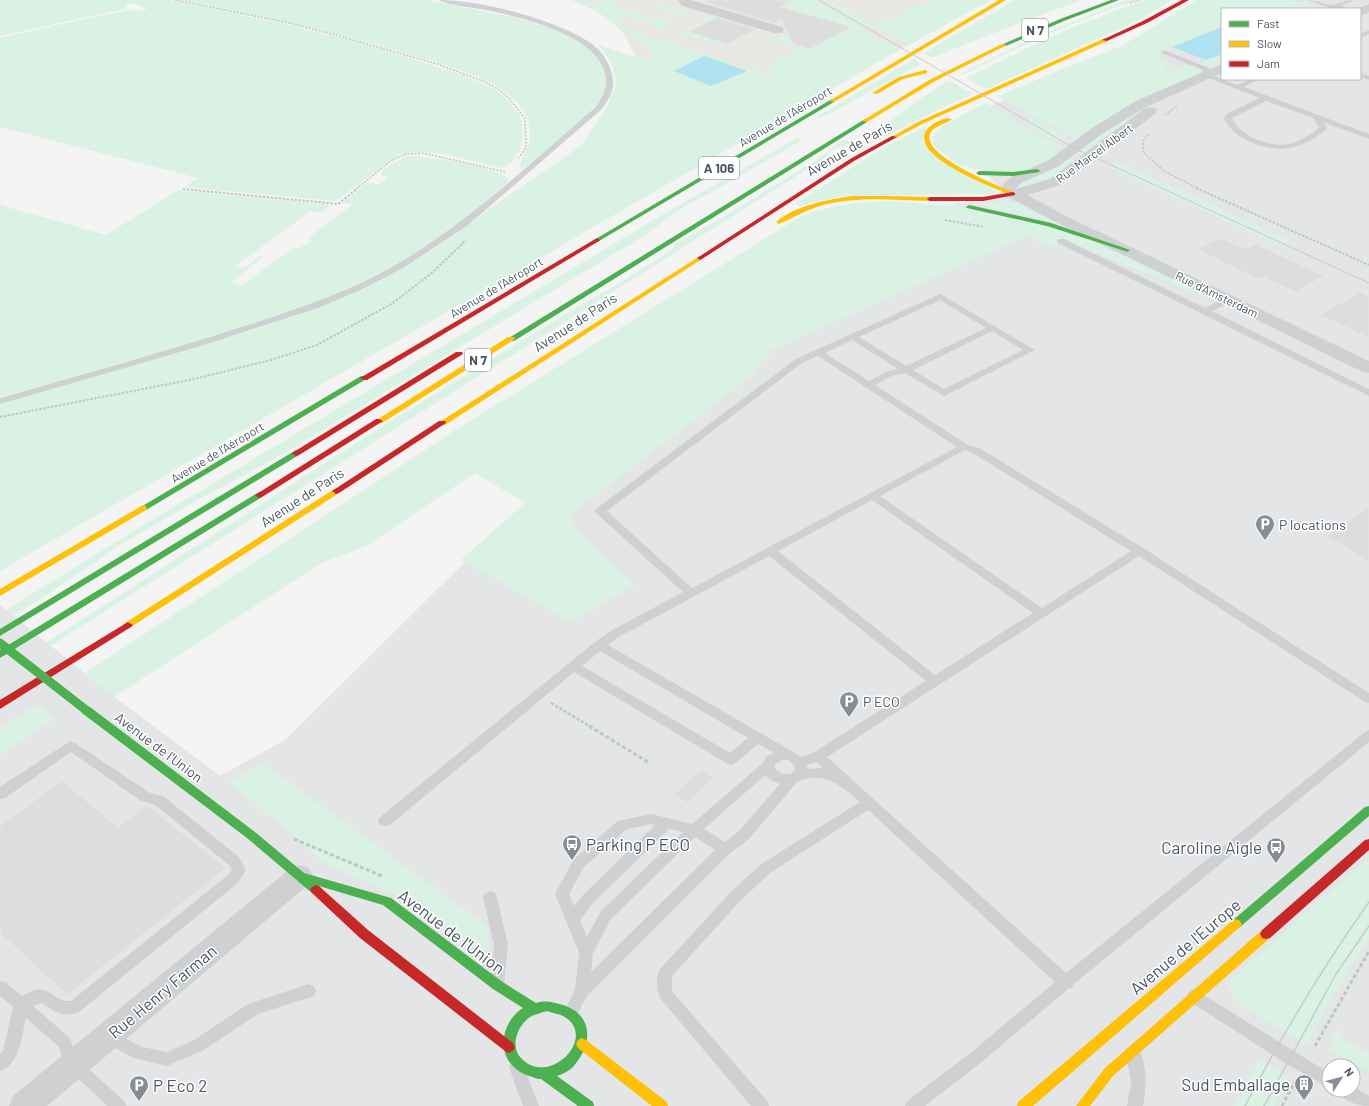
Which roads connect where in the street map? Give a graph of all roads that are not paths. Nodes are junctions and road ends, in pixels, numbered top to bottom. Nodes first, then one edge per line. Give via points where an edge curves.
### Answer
1 (442, 0) edge
2 (684, 0) edge
3 (1003, 0) edge
4 (1092, 0) edge
5 (1116, 0) edge
6 (1186, 0) edge
7 (1311, 0) edge
8 (1351, 0) edge
9 (1336, 8) edge
10 (1043, 18) dead end
11 (778, 30) dead end
12 (1164, 52) dead end
13 (958, 67) junction
14 (1221, 68) edge
15 (928, 71) dead end
16 (1205, 75) junction
17 (1255, 80) edge
18 (1238, 87) junction
19 (996, 91) junction
20 (1171, 92) junction
21 (1266, 98) junction
22 (870, 99) dead end
23 (895, 114) dead end
24 (1316, 117) junction
25 (1369, 137) edge
26 (760, 154) dead end
27 (832, 162) dead end
28 (968, 171) junction
29 (1038, 171) junction
30 (1049, 185) junction
31 (1013, 194) junction
32 (919, 197) junction
33 (1065, 221) junction
34 (774, 225) dead end
35 (609, 234) junction
36 (1061, 241) dead end
37 (1126, 250) junction
38 (718, 258) dead end
39 (692, 263) junction
40 (1228, 300) junction
41 (1205, 311) junction
42 (992, 328) junction
43 (852, 337) junction
44 (465, 350) dead end
45 (818, 352) junction
46 (1369, 368) edge
47 (905, 370) junction
48 (868, 385) junction
49 (1369, 393) edge
50 (0, 401) edge
51 (964, 447) junction
52 (873, 496) junction
53 (119, 524) junction
54 (109, 540) dead end
55 (770, 551) junction
56 (1139, 551) junction
57 (0, 593) edge
58 (691, 593) junction
59 (158, 606) junction
60 (1041, 613) junction
61 (127, 614) dead end
62 (0, 633) edge
63 (0, 642) edge
64 (599, 645) junction
65 (0, 655) edge
66 (41, 665) dead end
67 (572, 666) junction
68 (27, 673) dead end
69 (934, 681) junction
70 (1369, 699) edge
71 (0, 705) edge
72 (1369, 735) edge
73 (757, 737) junction
74 (787, 755) junction
75 (818, 756) junction
76 (768, 766) junction
77 (797, 772) junction
78 (846, 782) junction
79 (0, 794) edge
80 (869, 803) junction
81 (1369, 810) edge
82 (385, 821) dead end
83 (666, 823) junction
84 (694, 830) junction
85 (1369, 843) edge
86 (725, 849) junction
87 (300, 876) junction
88 (490, 897) dead end
89 (572, 919) junction
90 (586, 952) junction
91 (1067, 983) junction
92 (497, 985) junction
93 (0, 987) edge
94 (309, 991) dead end
95 (582, 991) junction
96 (1194, 996) junction
97 (21, 1005) junction
98 (534, 1009) junction
99 (570, 1013) junction
100 (108, 1036) junction
101 (582, 1044) junction
102 (1133, 1050) junction
103 (511, 1052) junction
104 (0, 1064) edge
105 (72, 1066) junction
106 (544, 1074) junction
107 (1321, 1076) edge
108 (1359, 1098) edge
109 (1369, 1104) edge
110 (24, 1106) edge
111 (118, 1106) edge
112 (531, 1106) edge
113 (588, 1106) edge
114 (662, 1106) edge
115 (761, 1106) edge
116 (913, 1106) edge
117 (1023, 1106) edge
118 (1082, 1106) edge
119 (1135, 1106) edge

1 - 50 lane via 495,10 555,27 588,44 607,64 610,77 610,84 599,108 464,224 400,266 315,306 201,343
2 - 11 street
3 - 35 main road, Avenue de l'Aéroport / A 106
4 - 10 main road, N 7
5 - 13 main road, N 7 via 1036,30
6 - 19 main road, Avenue de Paris via 1145,22
7 - 9 lane
8 - 9 lane
12 - 16 lane via 1207,69
13 - 23 main road via 942,82 926,90
13 - 65 main road, N 7 via 839,136
14 - 16 street, Rue Marcel Albert
15 - 22 main road via 901,78
16 - 18 lane
16 - 20 street, Rue Marcel Albert
17 - 18 lane
18 - 21 lane
19 - 28 main road via 979,104 936,125 926,137 928,145 935,153
19 - 39 main road, Avenue de Paris via 920,123 852,160
20 - 29 street, Rue Marcel Albert via 1124,113 1054,163
20 - 30 street, Rue Marcel Albert via 1143,117
21 - 24 lane
21 - 24 lane via 1231,115 1228,118 1231,126 1240,133 1266,144 1283,147 1290,146 1323,128
24 - 25 lane
26 - 35 main road via 635,227
27 - 39 main road via 704,245 695,253
28 - 29 main road via 1006,174
28 - 31 main road
29 - 31 street, Rue Marcel Albert via 1016,180 1009,186
30 - 31 street, Rue Marcel Albert
30 - 33 street, Rue d'Amsterdam via 1047,195 1052,206
31 - 32 main road via 982,198
31 - 33 street, Rue d'Amsterdam
32 - 34 main road via 879,196 836,200 803,210
32 - 37 main road via 1017,216 1076,232
33 - 37 street, Rue d'Amsterdam
35 - 53 main road, Avenue de l'Aéroport
36 - 41 lane
37 - 40 street, Rue d'Amsterdam
38 - 39 main road
39 - 59 main road, Avenue de Paris
40 - 41 lane
40 - 46 street, Rue d'Amsterdam
41 - 49 lane
42 - 43 lane via 940,297
42 - 47 lane
42 - 47 lane via 1030,350 944,393
43 - 45 lane
43 - 47 lane
44 - 62 main road, N 7
45 - 48 lane
45 - 58 lane via 794,365 600,511
47 - 48 lane
48 - 51 lane
51 - 52 lane
51 - 56 lane via 975,450
52 - 55 lane
52 - 60 lane
53 - 54 main road
53 - 57 main road, Avenue de l'Aéroport
55 - 58 lane
55 - 69 lane
56 - 60 lane
56 - 70 lane
58 - 64 lane
59 - 61 main road
59 - 71 main road, Avenue de Paris
60 - 69 lane
63 - 87 main road, Avenue de l'Union, bridge via 251,835
64 - 67 lane
64 - 73 lane
66 - 68 main road
67 - 73 lane via 731,760
67 - 82 lane
69 - 75 lane
72 - 91 lane
73 - 74 lane
74 - 76 lane via 772,759
74 - 77 lane via 793,757
75 - 77 lane
75 - 78 lane
76 - 77 lane via 776,778 781,779
76 - 84 lane
77 - 78 lane via 824,773
77 - 86 lane via 743,836
78 - 80 lane
79 - 97 lane via 71,746 146,797 158,800 234,861 239,870 233,879 74,1007 60,1008 43,995 32,996
80 - 91 lane
80 - 115 lane via 765,869 736,896 665,974 665,993
81 - 117 main road, Avenue de l'Europe
83 - 84 lane
83 - 89 lane via 589,898
83 - 89 lane via 651,819 623,825 579,863 562,894
84 - 86 lane
84 - 90 lane via 606,915
85 - 96 main road
86 - 95 lane
87 - 92 main road, Avenue de l'Union via 387,901
87 - 100 street, Rue Henry Farman
87 - 103 main road, Avenue de l'Union via 364,934
88 - 92 lane via 501,945
89 - 90 lane
90 - 95 lane
91 - 116 lane
92 - 98 main road, Avenue de l'Union
93 - 97 lane
94 - 100 lane via 253,1009 199,1045 167,1059 139,1053
95 - 99 lane
96 - 102 main road
96 - 107 lane
97 - 104 lane via 10,1055
97 - 105 lane via 65,1043
98 - 99 main road via 547,1006
98 - 103 main road via 514,1024 510,1035
99 - 101 main road via 583,1033
100 - 105 street, Rue Henry Farman
101 - 106 main road via 578,1056 569,1065
101 - 114 main road
102 - 118 main road via 1109,1072
102 - 119 lane via 1139,1082
103 - 106 main road, Avenue de l'Union via 520,1067
103 - 112 lane
105 - 110 street, Rue Henry Farman
105 - 111 lane
106 - 113 main road, Avenue de l'Union
108 - 109 lane

